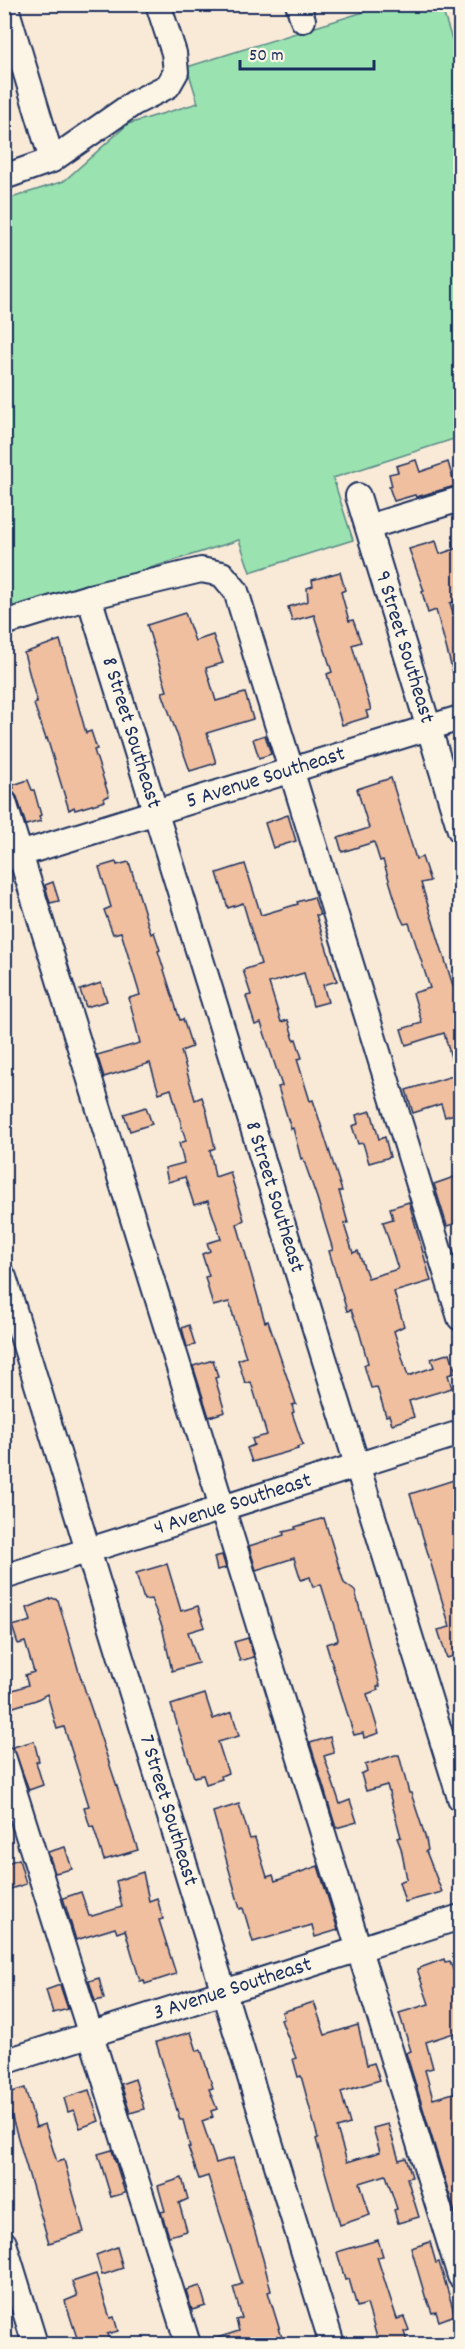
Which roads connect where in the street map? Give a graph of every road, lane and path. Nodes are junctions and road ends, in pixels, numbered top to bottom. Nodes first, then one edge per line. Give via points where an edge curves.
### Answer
1 (5, 4) edge
2 (158, 4) edge
3 (52, 160) junction
4 (4, 177) edge
5 (358, 496) dead end
6 (460, 499) edge
7 (368, 527) junction
8 (89, 597) junction
9 (4, 623) edge
10 (460, 718) edge
11 (429, 728) junction
12 (291, 771) junction
13 (4, 802) edge
14 (157, 812) junction
15 (460, 830) edge
16 (13, 857) edge
17 (4, 1277) edge
18 (460, 1318) edge
19 (460, 1433) edge
20 (358, 1465) junction
21 (222, 1508) junction
22 (88, 1552) junction
23 (4, 1577) edge
24 (4, 1759) edge
25 (460, 1798) edge
26 (460, 1917) edge
27 (359, 1948) junction
28 (224, 1994) junction
29 (89, 2035) junction
30 (4, 2062) edge
31 (4, 2243) edge
32 (460, 2276) edge
33 (35, 2344) edge
34 (188, 2344) edge
35 (332, 2344) edge

1 - 3 street
2 - 3 street via 174,53 176,72 168,86 134,103
3 - 4 street
5 - 7 street, 9 Street Southeast
6 - 7 street
7 - 11 street, 9 Street Southeast
8 - 9 street
8 - 12 street via 201,570 222,574 236,591
8 - 14 street, 8 Street Southeast
10 - 11 street, 5 Avenue Southeast
11 - 12 street, 5 Avenue Southeast
11 - 15 street, 9 Street Southeast
12 - 14 street, 5 Avenue Southeast
12 - 18 street
13 - 16 street
14 - 16 street, 5 Avenue Southeast
14 - 20 street, 8 Street Southeast
16 - 21 street
17 - 22 street, 7 Street Southeast
19 - 20 street, 4 Avenue Southeast
20 - 21 street, 4 Avenue Southeast
20 - 25 street, 8 Street Southeast
21 - 22 street, 4 Avenue Southeast
21 - 27 street
22 - 23 street, 4 Avenue Southeast
22 - 28 street, 7 Street Southeast
24 - 29 street
26 - 27 street, 3 Avenue Southeast
27 - 28 street, 3 Avenue Southeast
27 - 32 street
28 - 29 street, 3 Avenue Southeast
28 - 35 street, 7 Street Southeast
29 - 30 street, 3 Avenue Southeast
29 - 34 street
31 - 33 street

